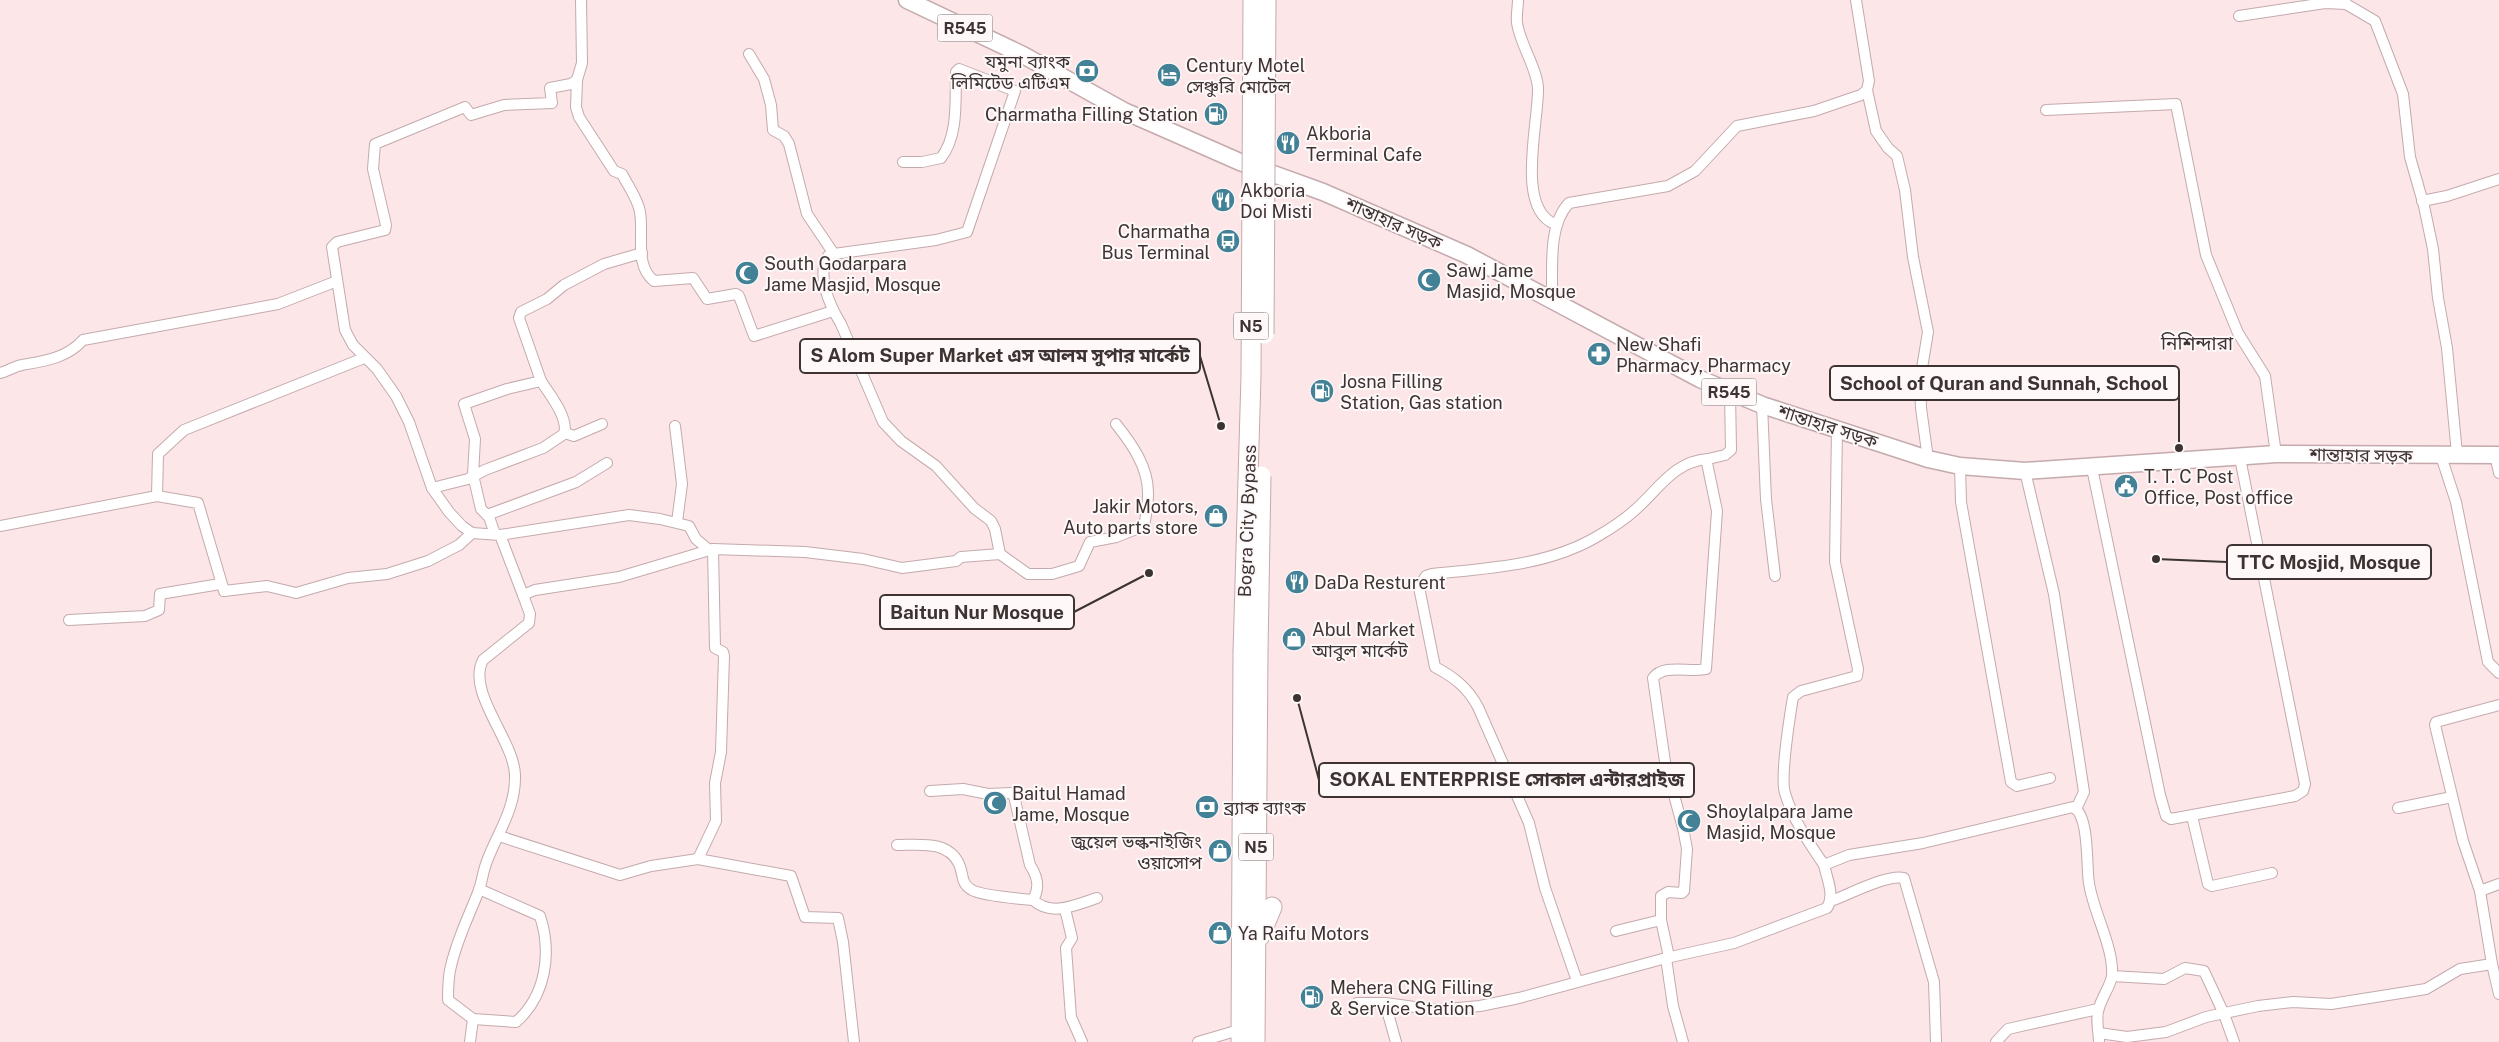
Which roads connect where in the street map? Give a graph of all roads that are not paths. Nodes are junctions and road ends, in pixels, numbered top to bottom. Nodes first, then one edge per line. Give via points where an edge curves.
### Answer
1 (581, 0) edge
2 (907, 0) edge
3 (1253, 0) edge
4 (1266, 0) edge
5 (1518, 0) edge
6 (1856, 0) edge
7 (2346, 2) edge
8 (2239, 16) dead end
9 (749, 54) dead end
10 (577, 80) junction
11 (1867, 90) junction
12 (2046, 110) dead end
13 (904, 162) dead end
14 (2499, 179) edge
15 (2422, 201) junction
16 (1555, 224) junction
17 (642, 253) junction
18 (834, 254) junction
19 (337, 281) junction
20 (1552, 301) junction
21 (833, 311) junction
22 (364, 358) junction
23 (0, 373) edge
24 (541, 382) junction
25 (1730, 393) junction
26 (1762, 405) junction
27 (602, 424) dead end
28 (1116, 424) dead end
29 (675, 426) dead end
30 (1837, 429) junction
31 (565, 433) junction
32 (2276, 454) junction
33 (2449, 455) junction
34 (2497, 455) edge
35 (2240, 458) junction
36 (1708, 459) junction
37 (1928, 459) junction
38 (606, 463) dead end
39 (1960, 466) junction
40 (2092, 468) junction
41 (2025, 470) junction
42 (2499, 473) edge
43 (474, 475) junction
44 (432, 488) junction
45 (157, 496) junction
46 (486, 514) junction
47 (677, 522) junction
48 (0, 526) edge
49 (472, 533) junction
50 (498, 535) junction
51 (711, 549) junction
52 (1000, 554) junction
53 (1775, 576) dead end
54 (220, 584) junction
55 (523, 595) junction
56 (69, 620) dead end
57 (1251, 652) junction
58 (2499, 674) edge
59 (2499, 705) edge
60 (2050, 778) dead end
61 (930, 791) dead end
62 (2452, 797) junction
63 (2076, 808) junction
64 (2398, 808) dead end
65 (2192, 816) junction
66 (499, 836) junction
67 (897, 845) dead end
68 (698, 859) junction
69 (1824, 865) junction
70 (2272, 873) dead end
71 (2499, 884) edge
72 (479, 889) junction
73 (2480, 891) junction
74 (1097, 898) dead end
75 (1033, 900) junction
76 (1831, 901) junction
77 (1272, 907) dead end
78 (1065, 909) junction
79 (1660, 920) junction
80 (1616, 931) dead end
81 (1256, 946) junction
82 (1668, 957) junction
83 (2492, 964) junction
84 (2112, 976) junction
85 (1577, 981) junction
86 (2499, 994) edge
87 (1357, 1002) dead end
88 (1385, 1003) junction
89 (2098, 1008) junction
90 (2224, 1014) junction
91 (472, 1019) junction
92 (1237, 1037) edge
93 (2099, 1038) edge
94 (470, 1042) edge
95 (854, 1042) edge
96 (1082, 1042) edge
97 (1198, 1042) edge
98 (1255, 1042) edge
99 (1396, 1042) edge
100 (1683, 1042) edge
101 (1936, 1042) edge
102 (1996, 1042) edge
103 (2234, 1042) edge

1 - 10 street via 582,63
2 - 20 main road, শান্তাহার সড়ক / R545 via 1023,55 1124,111 1467,255
3 - 57 highway, Bogra City Bypass / N5, bridge
4 - 57 highway, Bogra City Bypass / N5, bridge via 1266,257
5 - 16 street via 1517,22 1538,88 1531,163 1536,204 1547,221
6 - 11 street via 1869,81
7 - 8 street
7 - 15 street via 2375,21 2403,94 2410,157
9 - 18 street via 764,79 773,130 784,136 788,144 807,214
10 - 17 street via 579,117 614,171 622,174 638,206
10 - 19 street via 550,88 552,103 504,104 471,115 465,107 375,144 373,169 385,230 337,242 332,247
11 - 16 street via 1814,111 1737,126 1695,171 1683,179 1668,186 1569,203
11 - 37 street via 1876,131 1897,156 1905,190 1913,258 1928,332 1920,380
12 - 32 street via 2176,104 2206,255 2238,333 2265,376
13 - 18 street via 942,158 947,150 953,130 956,72 959,69 1015,91 966,232 936,240
14 - 15 street
15 - 33 street via 2433,249 2447,348
16 - 20 street
17 - 21 street via 643,268 654,282 693,278 707,299 739,296 754,336
17 - 24 street via 604,264 521,312 519,318
18 - 21 street via 828,256 822,273
19 - 22 street via 345,330
19 - 23 street via 278,304 83,340 62,356
20 - 25 main road, শান্তাহার সড়ক / R545
21 - 52 street via 884,422 901,441 936,466 974,508 991,520 996,529
22 - 44 street via 377,368 396,396
22 - 45 street via 184,430 158,454
24 - 31 street via 558,408
24 - 43 street via 507,389 464,404 475,439
25 - 26 main road, শান্তাহার সড়ক / R545
25 - 36 street via 1731,450
26 - 30 main road, শান্তাহার সড়ক / R545
26 - 53 street via 1766,499
27 - 31 street via 574,436
28 - 52 street via 1134,447 1143,471 1148,493 1144,526 1116,537 1090,542 1079,566 1052,574 1028,574
29 - 47 street via 682,484
30 - 37 main road, শান্তাহার সড়ক / R545
30 - 69 street via 1835,562 1857,676 1801,691 1793,697 1784,776 1784,793 1807,840
31 - 43 street via 543,448
32 - 33 main road, শান্তাহার সড়ক / R545
32 - 35 main road, শান্তাহার সড়ক / R545
33 - 34 main road, শান্তাহার সড়ক / R545
33 - 58 street via 2488,662
34 - 42 street
35 - 40 main road, শান্তাহার সড়ক / R545
35 - 65 street via 2305,784 2303,791 2295,796
36 - 79 street via 1717,511 1706,669 1676,669 1656,674 1653,678 1665,762 1687,849 1684,891 1661,896
36 - 85 street via 1681,466 1634,511 1589,540 1527,563 1432,574 1426,576 1419,587 1435,667 1470,692 1478,707 1529,823 1545,888
37 - 39 main road, শান্তাহার সড়ক / R545
38 - 46 street via 576,482
39 - 41 main road, শান্তাহার সড়ক / R545
39 - 60 street via 1961,502 2012,782 2017,786
40 - 41 main road, শান্তাহার সড়ক / R545
40 - 65 street via 2166,816 2171,819
41 - 63 street via 2054,594 2084,792
43 - 44 street via 468,480
43 - 46 street via 481,509
44 - 49 street via 449,512
45 - 48 street
45 - 54 street via 198,504
46 - 50 street
47 - 50 street via 629,515
47 - 51 street via 689,526 696,539
49 - 50 street
49 - 54 street via 459,545 428,560 387,574 348,578 296,593 267,586 224,591
50 - 55 street
51 - 52 street via 805,552 863,559 902,568
51 - 55 street via 619,576 535,590
51 - 68 street via 715,648 724,656 724,700 721,752 715,783 716,821
54 - 56 street via 160,594 159,610 145,616
55 - 66 street via 530,614 529,623 483,660 480,666 482,690 510,753 515,774 511,809
57 - 81 highway, Bogra City Bypass / N5
57 - 92 highway, Bogra City Bypass / N5
59 - 62 street via 2436,722
61 - 75 street via 963,790 1011,793 1014,796 1038,889
62 - 64 street
62 - 73 street
63 - 69 street via 2066,807 1923,843 1849,855
63 - 84 street via 2086,841 2088,884
65 - 70 street via 2208,884 2212,886
66 - 68 street via 620,875 651,866
66 - 72 street via 487,860
67 - 75 street via 936,846 946,850 959,864 962,882 973,891
68 - 95 street via 791,876 805,917 838,918 844,942
69 - 76 street
71 - 73 street
72 - 91 street via 462,928 450,968 448,1000
72 - 91 street via 540,916 546,948 542,988 525,1014 516,1022
73 - 83 street
74 - 78 street
75 - 78 street via 1039,906
76 - 82 street via 1827,908 1734,943
76 - 101 street via 1882,881 1904,878 1934,982
77 - 81 highway
78 - 96 street via 1072,938 1066,948 1071,1017
79 - 80 street
79 - 82 street
81 - 98 highway, Bogra City Bypass / N5
82 - 85 street
82 - 100 street via 1673,1006
83 - 86 street
83 - 90 street via 2460,969 2426,989 2331,1004 2293,1002 2258,1006
84 - 89 street
84 - 90 street via 2164,978 2185,968 2204,971
85 - 88 street via 1480,1006 1437,1010
87 - 88 street
88 - 99 street
89 - 93 street
89 - 102 street via 2008,1029
90 - 93 street via 2166,1032
90 - 103 street
91 - 94 street
92 - 97 street

